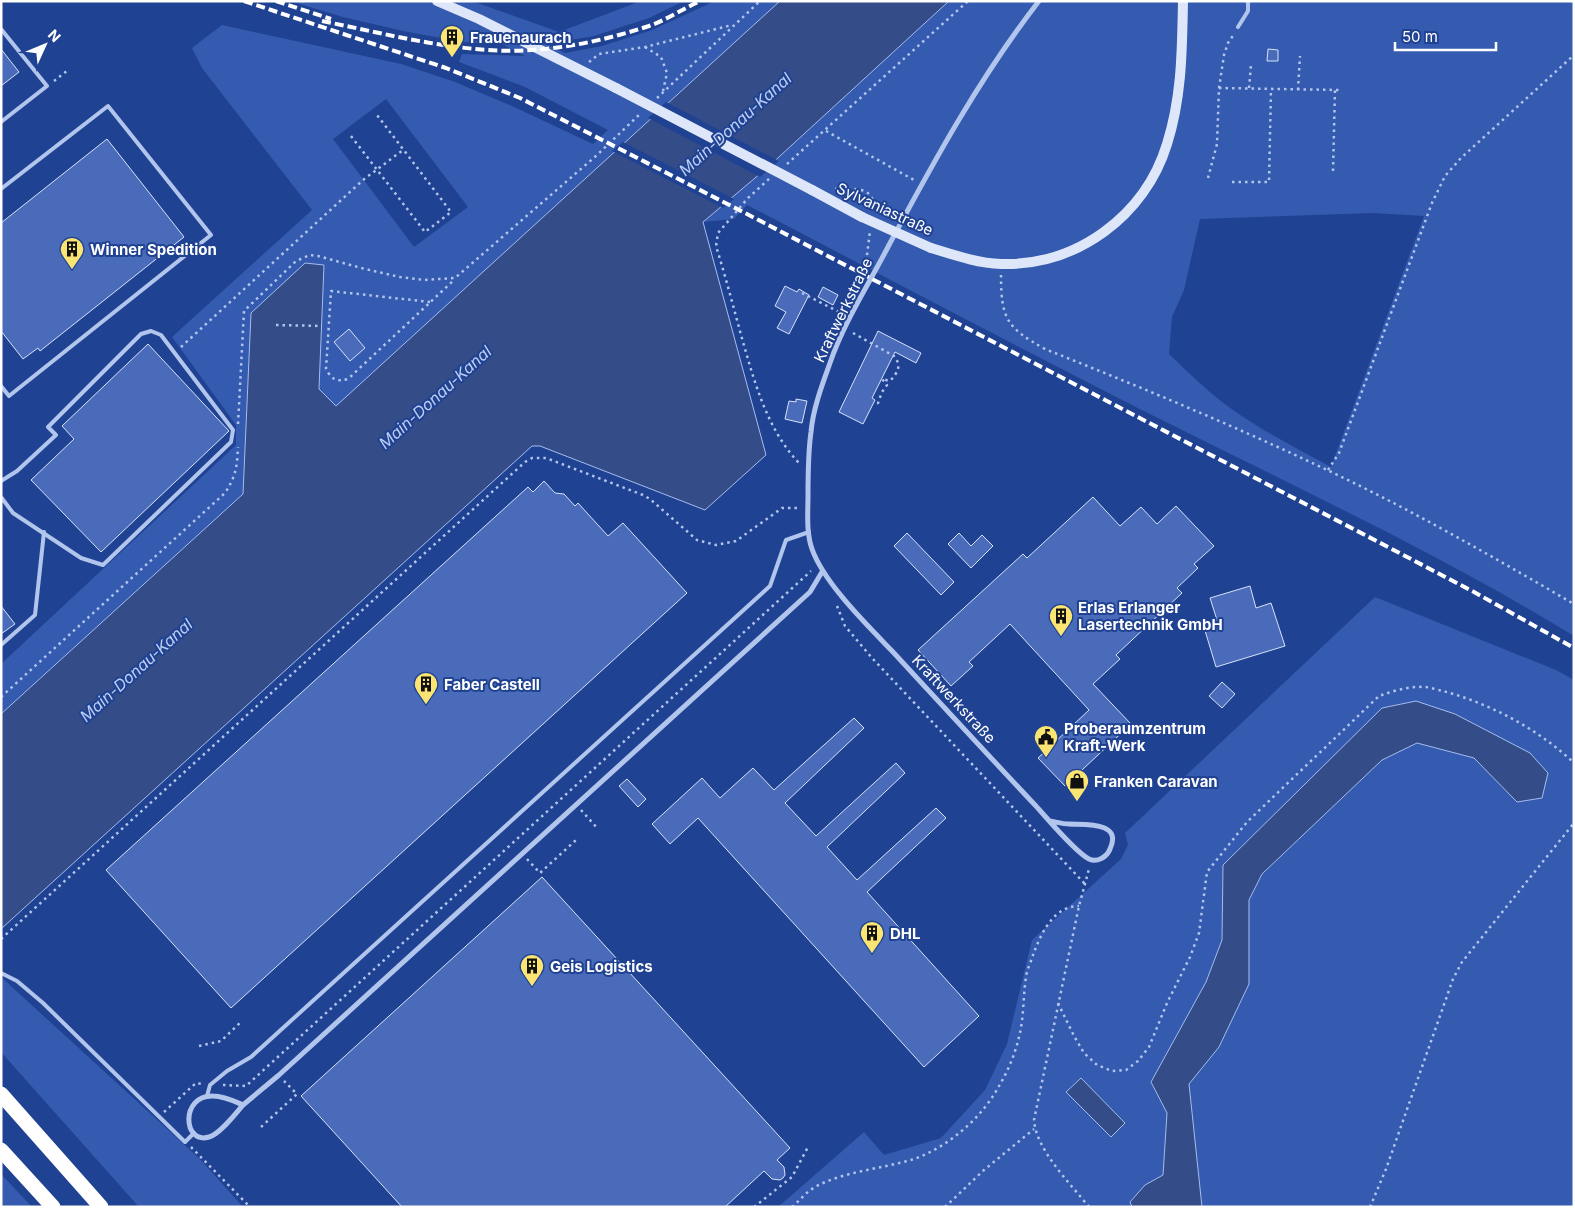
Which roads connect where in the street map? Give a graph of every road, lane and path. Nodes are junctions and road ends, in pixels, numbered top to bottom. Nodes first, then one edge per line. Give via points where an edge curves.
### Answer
1 (437, 1) edge
2 (760, 1) edge
3 (968, 1) edge
4 (1039, 1) edge
5 (1183, 1) edge
6 (1248, 1) edge
7 (734, 25) junction
8 (1238, 27) joint
9 (1, 29) edge
10 (645, 47) junction
11 (599, 54) dead end
12 (1574, 55) edge
13 (1300, 56) dead end
14 (1251, 65) dead end
15 (68, 70) dead end
16 (46, 86) junction
17 (1219, 88) junction
18 (1248, 89) junction
19 (1271, 89) junction
20 (1298, 90) junction
21 (1334, 90) junction
22 (1339, 90) dead end
23 (663, 92) junction
24 (656, 99) dead end
25 (643, 111) dead end
26 (377, 115) dead end
27 (1, 122) edge
28 (826, 130) junction
29 (351, 136) dead end
30 (403, 150) junction
31 (783, 167) dead end
32 (377, 169) junction
33 (1333, 171) dead end
34 (1208, 178) dead end
35 (769, 179) dead end
36 (1232, 182) dead end
37 (922, 184) junction
38 (1, 189) edge
39 (1001, 264) junction
40 (455, 278) junction
41 (802, 293) dead end
42 (430, 302) junction
43 (844, 315) dead end
44 (276, 325) dead end
45 (322, 326) dead end
46 (845, 328) junction
47 (174, 353) junction
48 (1, 386) edge
49 (873, 404) dead end
50 (238, 432) dead end
51 (238, 441) dead end
52 (799, 463) dead end
53 (1328, 470) junction
54 (1, 482) edge
55 (1, 497) edge
56 (808, 508) junction
57 (44, 532) junction
58 (808, 532) junction
59 (811, 571) dead end
60 (822, 572) junction
61 (835, 602) dead end
62 (1574, 604) edge
63 (1, 646) edge
64 (1, 697) edge
65 (1574, 763) edge
66 (577, 805) junction
67 (1050, 821) junction
68 (1574, 823) edge
69 (598, 828) dead end
70 (576, 840) dead end
71 (523, 854) junction
72 (1091, 860) junction
73 (1084, 884) junction
74 (1079, 906) junction
75 (1, 939) edge
76 (1, 973) edge
77 (1058, 1003) junction
78 (242, 1021) dead end
79 (198, 1046) dead end
80 (279, 1075) junction
81 (210, 1085) junction
82 (1, 1094) edge
83 (207, 1096) junction
84 (243, 1106) junction
85 (159, 1116) junction
86 (261, 1126) dead end
87 (1035, 1129) junction
88 (194, 1133) junction
89 (185, 1142) junction
90 (808, 1147) dead end
91 (1, 1150) edge
92 (53, 1207) edge
93 (102, 1207) edge
94 (250, 1207) edge
95 (754, 1207) edge
96 (792, 1207) edge
97 (945, 1207) edge
98 (1089, 1207) edge
99 (1370, 1207) edge

1 - 39 street, Sylvaniastraße, bridge via 616,88 862,217 931,248
2 - 7 path
3 - 28 path
4 - 37 street, Kraftwerkstraße via 999,55
5 - 39 street, Sylvaniastraße via 1181,76 1175,113 1167,145 1154,175 1138,199 1110,229 1078,248 1040,260
6 - 8 lane via 1248,12
7 - 10 path
7 - 23 path
8 - 17 path via 1224,55
9 - 16 lane
10 - 11 path
10 - 23 path via 661,57 666,73
12 - 53 path via 1445,176 1338,453
13 - 20 path
14 - 18 path
15 - 16 path
16 - 27 lane
17 - 18 path
17 - 34 path via 1217,144
18 - 19 path
19 - 20 path
19 - 36 path via 1269,182
20 - 21 path
21 - 22 path
21 - 33 path
23 - 24 path
25 - 40 path
26 - 30 path
28 - 31 path
28 - 37 path
29 - 32 path
30 - 32 path
30 - 32 path via 451,212 425,232
32 - 47 path
35 - 52 path via 718,233 716,246 757,393
37 - 46 street, Kraftwerkstraße
38 - 48 lane via 108,106 211,235 9,396
39 - 53 path via 1004,312 1022,336 1045,349 1170,399
40 - 42 path
40 - 50 path via 424,280 310,255 296,261 244,311
41 - 43 path
42 - 42 path via 348,379 338,381 330,378 326,370 331,291
44 - 45 path
46 - 49 path via 894,356 898,362 899,369 890,381 882,379 887,385 878,403
46 - 56 street, Kraftwerkstraße via 830,361 811,430
47 - 54 lane via 161,336 151,331 141,334 48,427 56,435
47 - 57 lane via 233,430 232,442 103,564 81,558
51 - 64 path via 237,470 225,493
53 - 62 path via 1470,544
55 - 57 lane via 13,512
56 - 58 street, Kraftwerkstraße
56 - 75 path via 782,508 736,541 716,545 697,540 643,495 546,458 532,458
57 - 63 lane via 35,615
58 - 60 street, Kraftwerkstraße
58 - 81 lane via 786,540 770,586 251,1057
59 - 81 path via 246,1086
60 - 66 street via 810,592
60 - 67 street, Kraftwerkstraße
61 - 73 path via 845,626 872,658
65 - 77 path via 1507,715 1456,695 1424,687 1398,689 1379,696 1247,822 1207,872 1199,933 1149,1047 1138,1061 1126,1070 1112,1071 1097,1065 1084,1052
66 - 69 path
66 - 71 street
67 - 72 street, Kraftwerkstraße
67 - 72 street via 1094,825 1107,830 1112,843 1109,852
68 - 99 path via 1462,962
70 - 71 path via 540,873
71 - 80 street
72 - 73 path
73 - 74 path
74 - 77 path
74 - 96 path via 1057,914 1038,941 1026,974 1020,1036 999,1088 982,1110 937,1148 914,1158 833,1179 810,1190
76 - 85 lane via 17,981 44,1003
77 - 87 path via 1038,1097
78 - 79 path via 221,1041
80 - 84 street
80 - 86 path via 297,1094
81 - 83 lane
81 - 85 path via 196,1083
82 - 93 highway
83 - 84 street
83 - 88 street via 196,1102 189,1114 189,1124
84 - 88 street via 214,1136 205,1138
85 - 89 lane
87 - 97 path
87 - 98 path via 1040,1145
88 - 89 lane
89 - 94 path
90 - 95 path via 792,1177
91 - 92 highway

